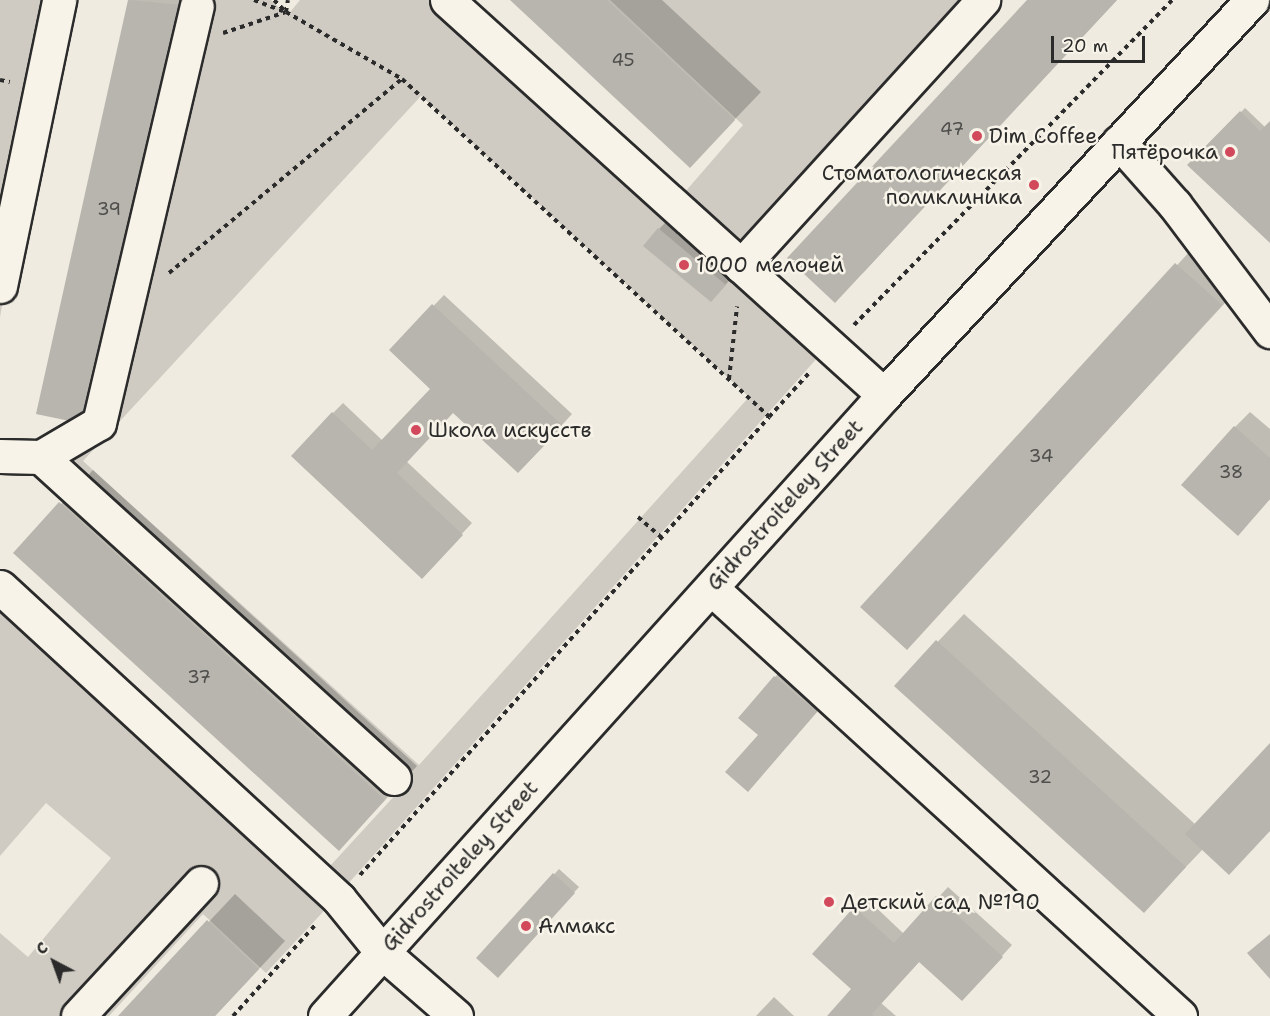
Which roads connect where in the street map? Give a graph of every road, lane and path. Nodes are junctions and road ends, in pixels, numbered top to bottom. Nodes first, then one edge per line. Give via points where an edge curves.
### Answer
1 (59, 0) edge
2 (254, 0) edge
3 (274, 0) edge
4 (288, 0) edge
5 (447, 0) edge
6 (983, 0) edge
7 (1172, 0) edge
8 (1252, 0) edge
9 (197, 6) dead end
10 (286, 12) junction
11 (189, 44) junction
12 (402, 79) junction
13 (1119, 142) junction
14 (741, 266) junction
15 (0, 286) edge
16 (126, 309) junction
17 (1270, 331) edge
18 (831, 347) junction
19 (729, 379) junction
20 (884, 395) junction
21 (769, 417) junction
22 (0, 456) edge
23 (41, 457) junction
24 (638, 517) dead end
25 (662, 538) junction
26 (0, 587) edge
27 (711, 588) junction
28 (394, 778) dead end
29 (201, 883) dead end
30 (339, 899) junction
31 (382, 952) junction
32 (78, 1016) edge
33 (233, 1016) edge
34 (326, 1016) edge
35 (456, 1016) edge
36 (1180, 1016) edge

1 - 15 street
2 - 10 path
3 - 10 path
4 - 10 path
5 - 14 street
6 - 14 street
7 - 18 path
8 - 13 street, Gidrostroiteley Street
9 - 11 street
10 - 11 path
10 - 12 path
11 - 16 street
12 - 16 path
12 - 19 path
13 - 17 street via 1175,205
13 - 20 street, Gidrostroiteley Street
14 - 18 street
14 - 19 path
16 - 23 street via 99,423
18 - 20 street
18 - 21 path
19 - 21 path
20 - 27 street, Gidrostroiteley Street
21 - 25 path
22 - 23 street
23 - 28 street
24 - 25 path
25 - 30 path
26 - 30 street
27 - 31 street, Gidrostroiteley Street
27 - 36 street
29 - 32 street
30 - 31 street
30 - 33 path
31 - 34 street, Gidrostroiteley Street
31 - 35 street

